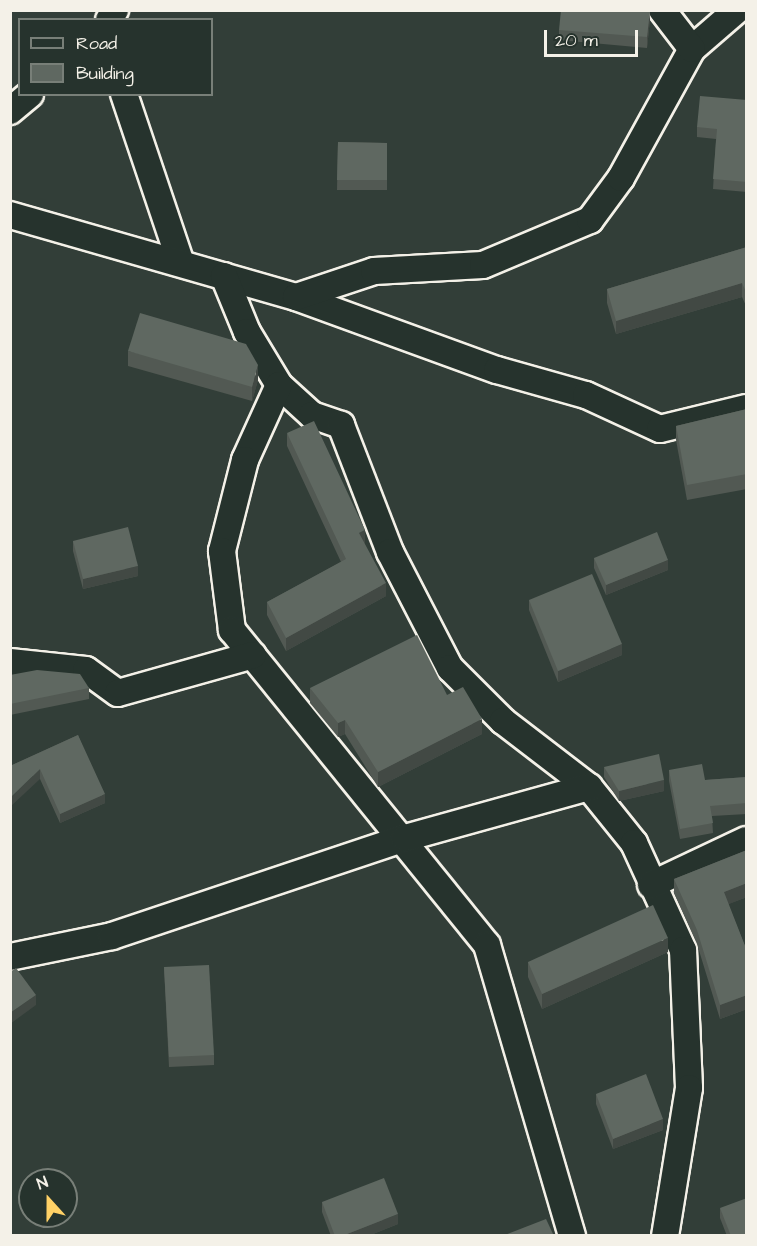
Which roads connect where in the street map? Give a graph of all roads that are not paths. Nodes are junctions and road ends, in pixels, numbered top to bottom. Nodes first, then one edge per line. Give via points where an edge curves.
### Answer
1 (662, 10) edge
2 (737, 10) edge
3 (692, 49) junction
4 (28, 96) edge
5 (125, 96) edge
6 (10, 111) edge
7 (10, 216) edge
8 (182, 263) junction
9 (224, 276) junction
10 (296, 297) junction
11 (279, 385) junction
12 (747, 408) edge
13 (253, 656) junction
14 (10, 662) edge
15 (589, 787) junction
16 (405, 838) junction
17 (747, 840) edge
18 (651, 885) junction
19 (10, 957) edge
20 (572, 1236) edge
21 (665, 1236) edge

1 - 3 street
2 - 3 street
3 - 10 street via 621,178 590,220 483,265 374,271
4 - 6 street
5 - 8 street
7 - 8 street
8 - 9 street
9 - 10 street
9 - 11 street via 247,332
10 - 12 street via 497,370 586,395 660,429
11 - 13 street via 245,460 222,551 232,630
11 - 15 street via 312,415 341,425 390,552 450,668 503,721
13 - 14 street via 118,693 86,670
13 - 16 street
15 - 16 street
15 - 18 street via 634,843
16 - 19 street via 112,936
16 - 20 street via 487,945
17 - 18 street
18 - 21 street via 683,950 689,1088

